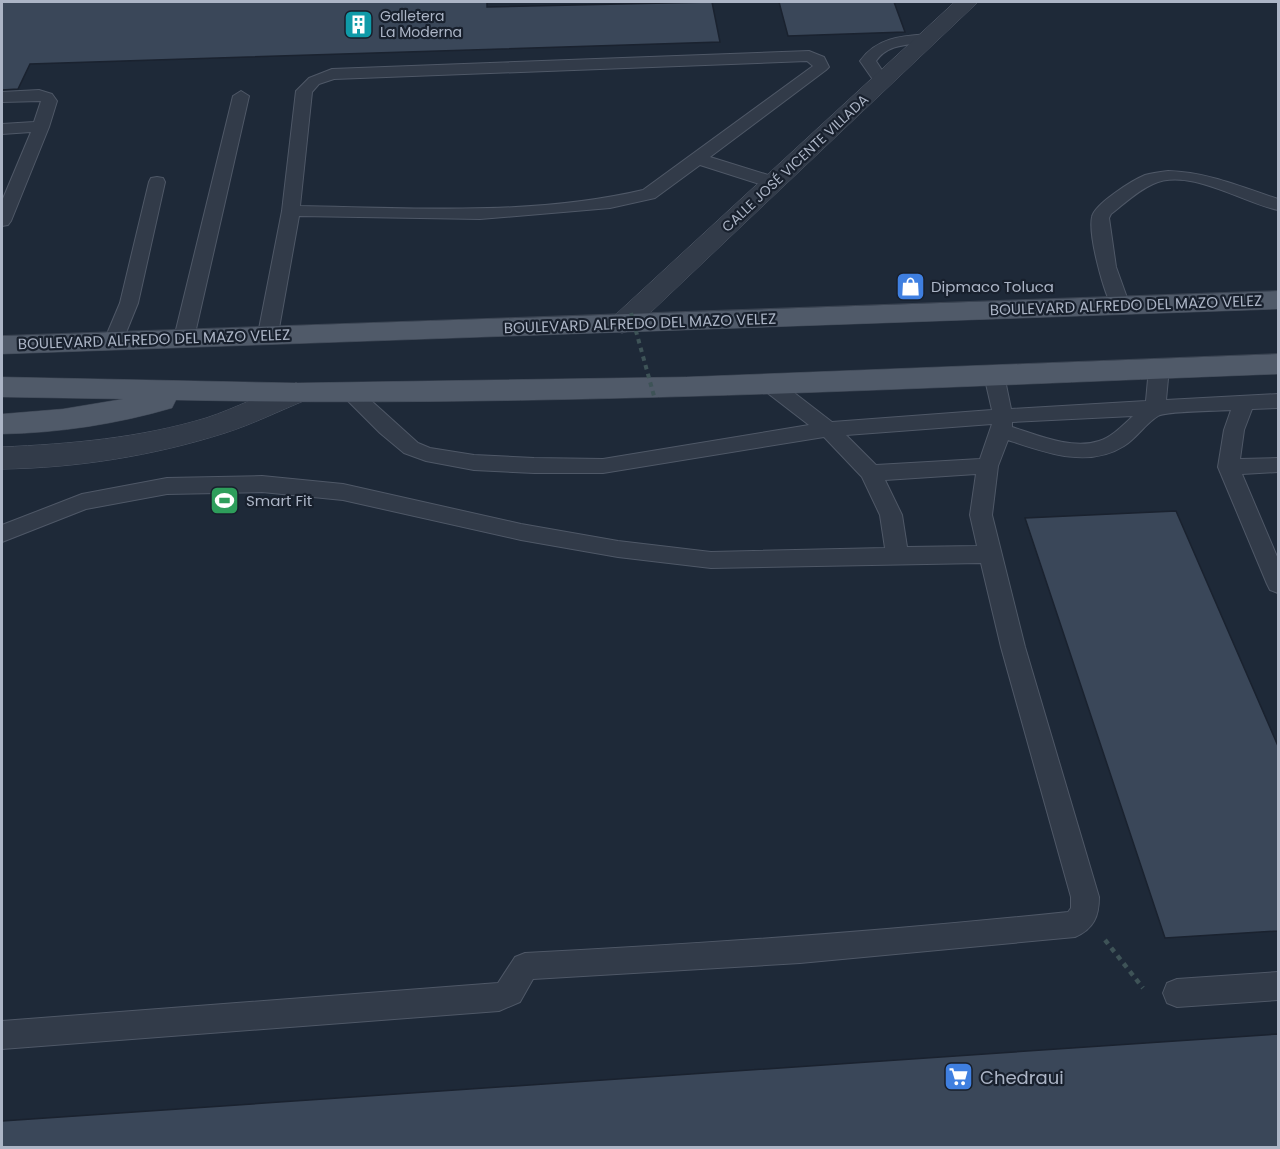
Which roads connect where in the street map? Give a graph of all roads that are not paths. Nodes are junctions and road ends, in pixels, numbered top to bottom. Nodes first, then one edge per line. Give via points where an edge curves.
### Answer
1 (968, 2) edge
2 (241, 96) dead end
3 (2, 97) edge
4 (41, 127) junction
5 (2, 129) edge
6 (699, 159) junction
7 (157, 182) dead end
8 (775, 183) junction
9 (1278, 205) edge
10 (291, 211) junction
11 (3, 216) edge
12 (1278, 300) edge
13 (1121, 306) junction
14 (626, 319) junction
15 (268, 334) junction
16 (184, 338) junction
17 (114, 341) junction
18 (2, 345) edge
19 (1278, 364) edge
20 (1159, 368) junction
21 (994, 375) junction
22 (768, 383) junction
23 (2, 387) edge
24 (203, 390) junction
25 (349, 392) junction
26 (296, 393) junction
27 (1278, 401) edge
28 (1244, 403) junction
29 (1155, 407) junction
30 (1002, 423) junction
31 (2, 424) edge
32 (828, 429) junction
33 (2, 458) edge
34 (1278, 465) edge
35 (988, 466) junction
36 (1228, 467) junction
37 (871, 473) junction
38 (2, 534) edge
39 (990, 554) junction
40 (897, 557) junction
41 (1278, 584) edge
42 (1278, 987) edge
43 (1177, 993) road end
44 (2, 1035) edge

1 - 8 street, CALLE JOSÉ VICENTE VILLADA
2 - 16 lane
3 - 4 lane via 46,97 49,101
4 - 5 lane
4 - 11 lane
6 - 8 lane
6 - 10 lane via 649,194 625,201 480,214
6 - 10 lane via 821,67 819,60 809,56 332,74 314,81 304,92
7 - 17 lane via 129,303
8 - 14 street, CALLE JOSÉ VICENTE VILLADA
9 - 13 lane via 1199,179 1173,175 1151,178 1103,211 1100,218 1107,267
10 - 15 lane
12 - 13 main road, BOULEVARD ALFREDO DEL MAZO VELEZ
13 - 14 main road, BOULEVARD ALFREDO DEL MAZO VELEZ
14 - 15 main road, BOULEVARD ALFREDO DEL MAZO VELEZ
15 - 16 main road, BOULEVARD ALFREDO DEL MAZO VELEZ
16 - 17 main road, BOULEVARD ALFREDO DEL MAZO VELEZ
17 - 18 main road, BOULEVARD ALFREDO DEL MAZO VELEZ
19 - 20 main road
20 - 21 main road
20 - 29 lane
21 - 22 main road
21 - 30 lane
22 - 25 main road
22 - 32 lane
23 - 24 main road
24 - 26 main road
24 - 31 main road via 117,412 55,422
25 - 26 main road
25 - 32 lane via 411,448 444,459 603,466
26 - 33 street via 216,425 153,442 103,451
27 - 28 lane
28 - 29 lane
28 - 36 lane via 1234,430
29 - 30 lane
29 - 30 lane via 1115,443 1092,451 1064,448
30 - 32 lane
30 - 35 lane
32 - 37 lane
34 - 36 lane
35 - 37 lane
35 - 39 lane via 981,515
36 - 41 lane
37 - 40 lane via 891,515
38 - 40 lane via 82,502 167,486 262,484 343,492 521,532 711,561
39 - 40 lane
39 - 44 lane via 1085,897 1085,913 1075,924 875,945 525,966 510,992 499,997
42 - 43 lane

